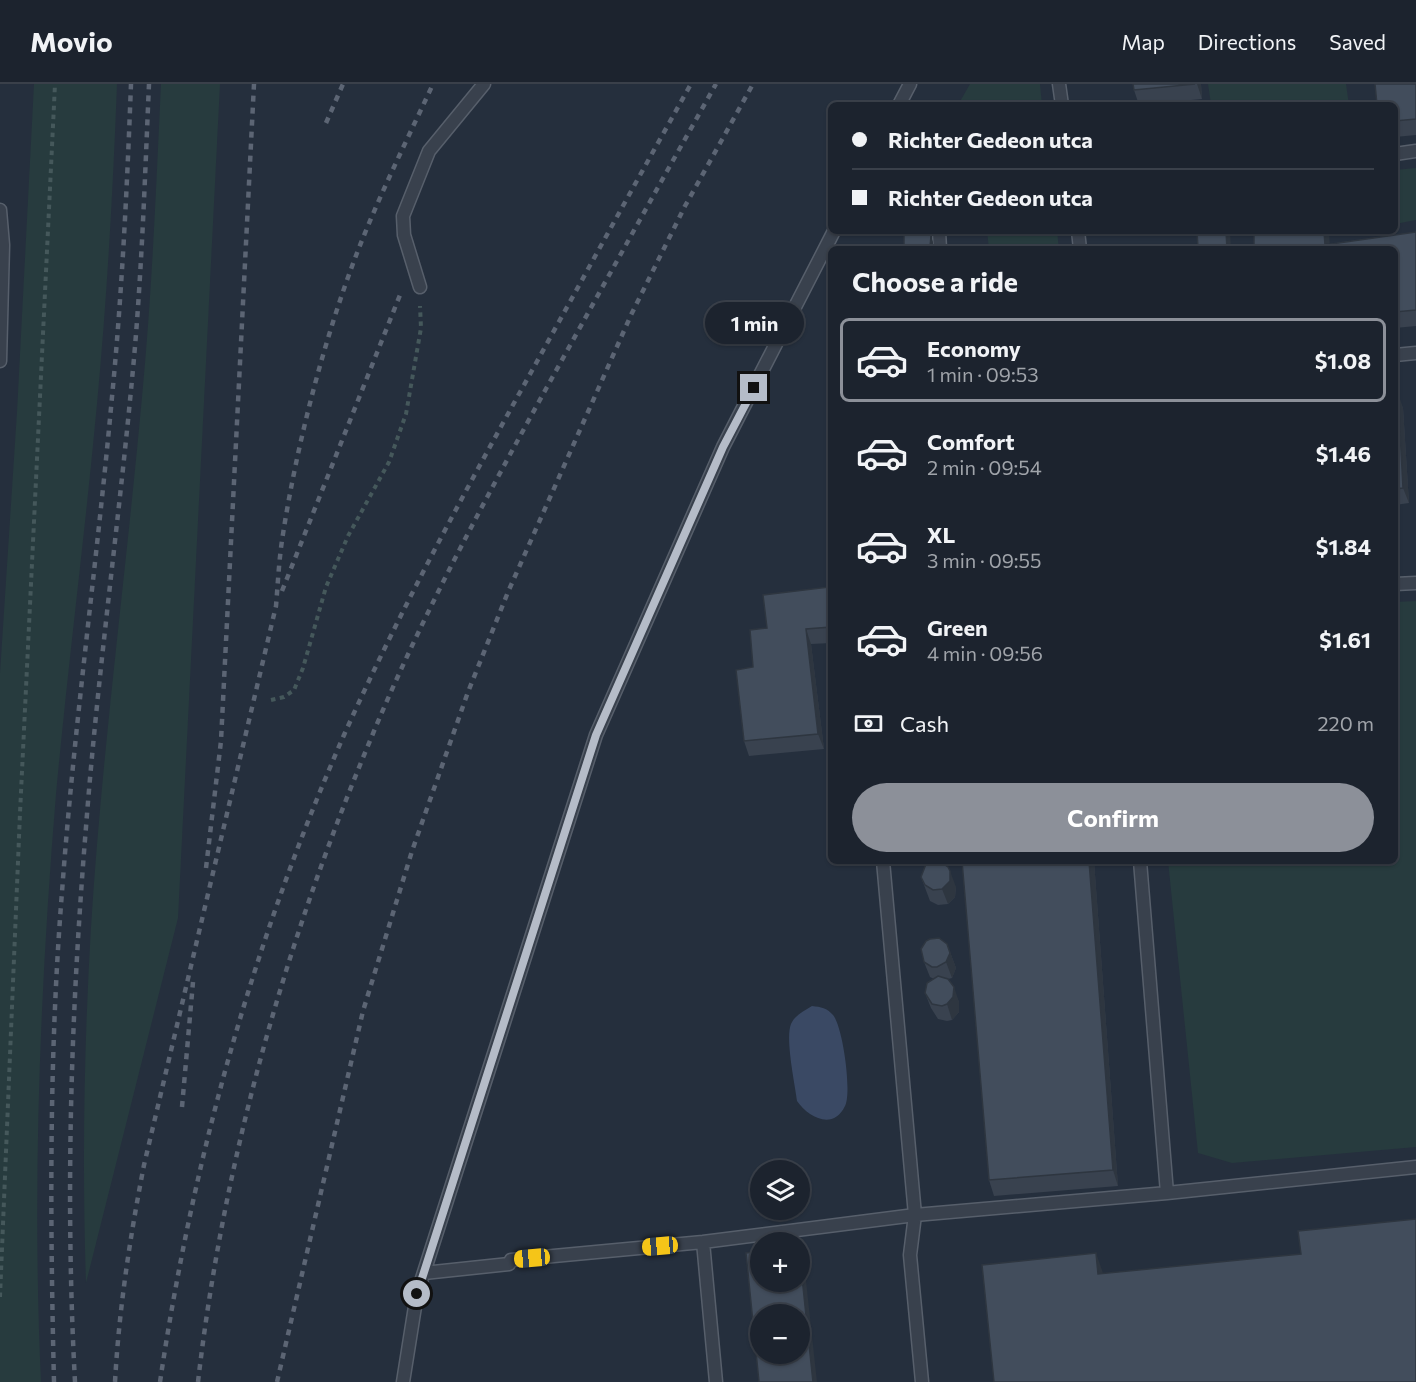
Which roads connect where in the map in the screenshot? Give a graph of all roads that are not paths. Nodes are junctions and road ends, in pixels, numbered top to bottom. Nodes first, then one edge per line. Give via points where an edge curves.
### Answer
1 (484, 84) edge
2 (910, 84) edge
3 (1059, 84) edge
4 (901, 102) edge
5 (1062, 102) edge
6 (1416, 151) edge
7 (1398, 154) edge
8 (0, 210) edge
9 (832, 234) edge
10 (420, 287) road end
11 (1416, 353) edge
12 (1398, 355) edge
13 (0, 361) edge
14 (1416, 583) edge
15 (1398, 584) edge
16 (882, 864) edge
17 (1140, 864) edge
18 (1416, 1167) edge
19 (1167, 1193) junction
20 (915, 1215) junction
21 (703, 1242) junction
22 (424, 1274) junction
23 (403, 1382) edge
24 (716, 1382) edge
25 (922, 1382) edge

1 - 10 lane via 429,152 403,216 404,235
2 - 4 lane
3 - 5 lane
6 - 7 lane
8 - 13 lane
9 - 22 lane via 723,447 596,735
11 - 12 lane
14 - 15 lane
16 - 20 lane
17 - 19 lane
18 - 19 lane
19 - 20 lane
20 - 21 lane
20 - 25 lane via 910,1255
21 - 22 lane via 511,1260 510,1264
21 - 24 lane
22 - 23 lane via 417,1294

